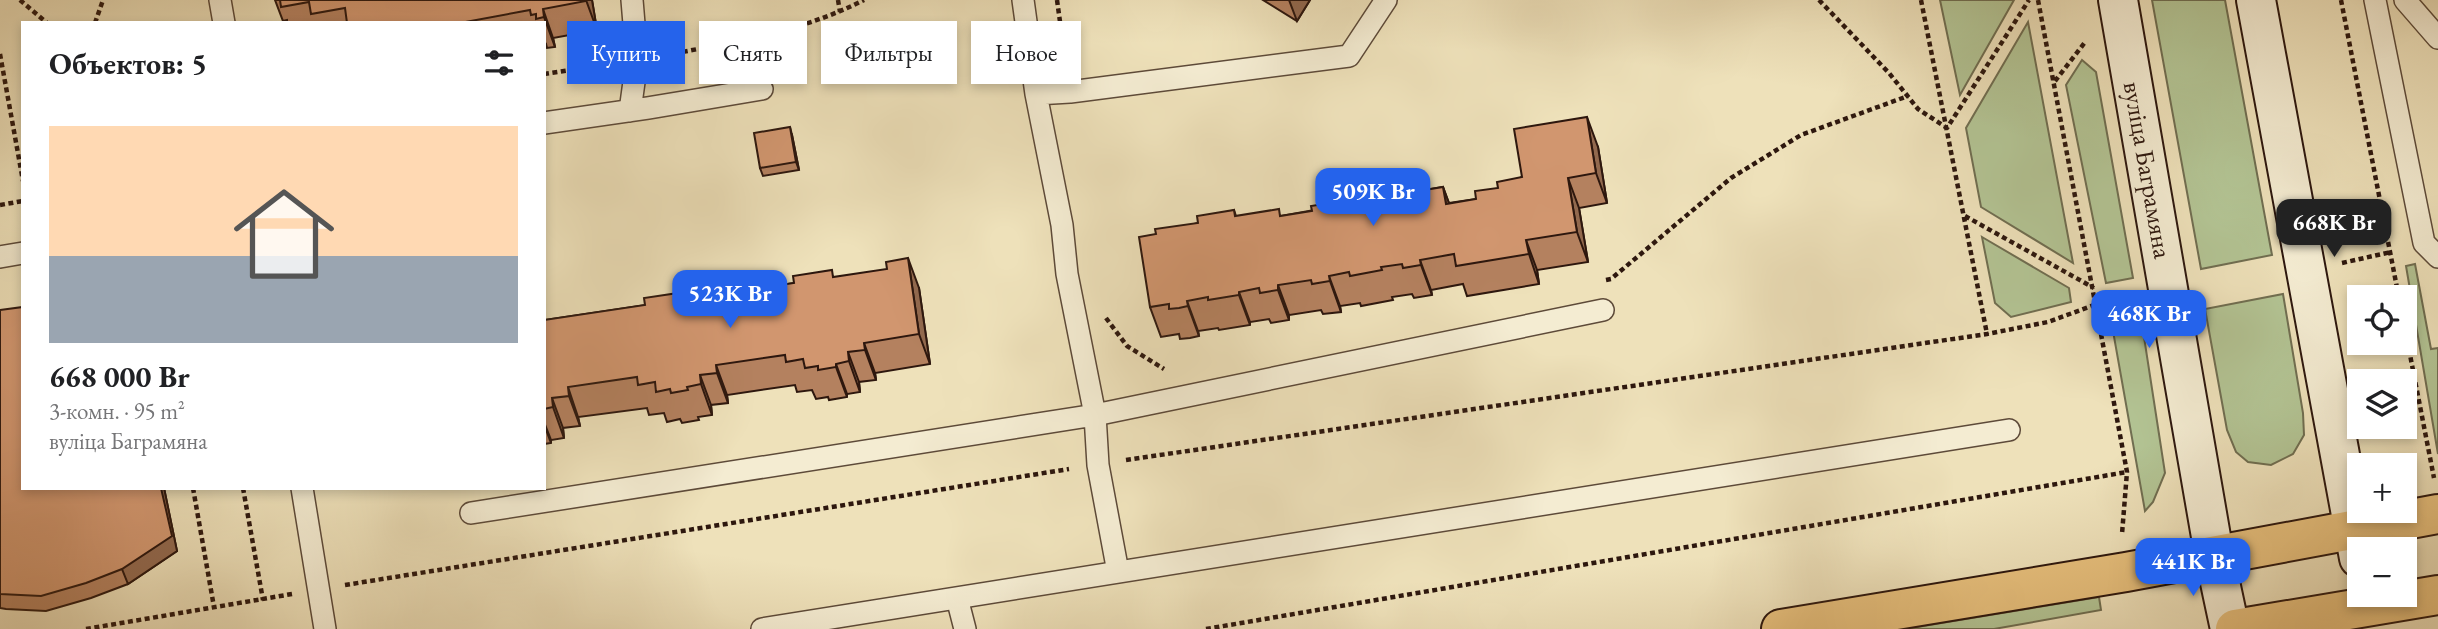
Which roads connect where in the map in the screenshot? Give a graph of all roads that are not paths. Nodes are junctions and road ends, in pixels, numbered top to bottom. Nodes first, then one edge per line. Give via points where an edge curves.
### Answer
1 (220, 0) edge
2 (632, 0) edge
3 (1023, 0) edge
4 (1386, 0) edge
5 (2118, 0) edge
6 (2256, 0) edge
7 (2375, 0) edge
8 (2405, 0) edge
9 (224, 21) edge
10 (2438, 38) edge
11 (762, 89) dead end
12 (1036, 94) junction
13 (630, 111) junction
14 (546, 123) edge
15 (2431, 250) edge
16 (21, 253) edge
17 (0, 257) edge
18 (1603, 310) dead end
19 (1095, 415) junction
20 (2009, 430) dead end
21 (302, 490) edge
22 (2436, 497) edge
23 (471, 513) dead end
24 (2356, 537) edge
25 (2369, 537) edge
26 (2347, 545) edge
27 (2214, 554) junction
28 (1118, 572) junction
29 (2438, 595) edge
30 (957, 598) junction
31 (2366, 610) edge
32 (325, 629) edge
33 (762, 629) edge
34 (964, 629) edge
35 (1781, 629) edge
36 (2230, 629) edge
37 (2235, 629) edge

1 - 9 lane
2 - 13 lane via 637,60
3 - 12 lane
4 - 12 lane via 1349,57
5 - 27 street, вуліца Баграмяна
6 - 24 street
7 - 15 lane
8 - 10 lane
11 - 13 lane
12 - 19 lane
13 - 14 lane
16 - 17 lane
18 - 19 lane
19 - 23 lane
19 - 28 lane via 1098,465
20 - 28 lane
21 - 32 lane
22 - 25 main road
26 - 27 main road
27 - 35 main road
27 - 36 street, вуліца Баграмяна
28 - 30 lane
29 - 31 main road
30 - 33 lane
30 - 34 lane
31 - 37 main road

